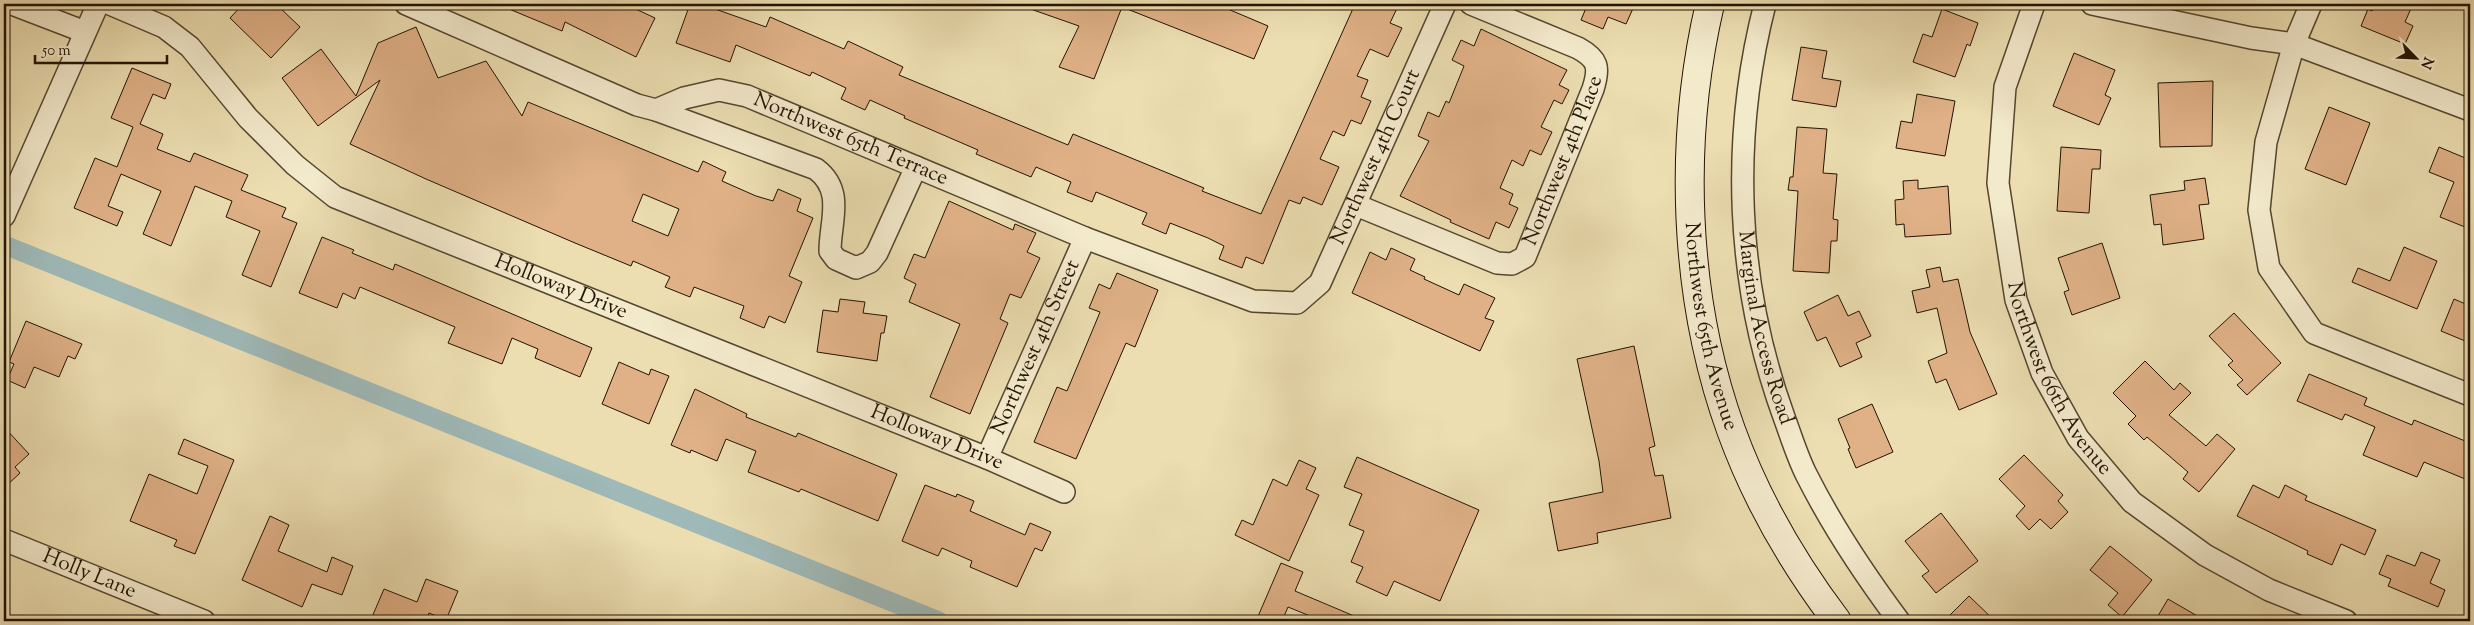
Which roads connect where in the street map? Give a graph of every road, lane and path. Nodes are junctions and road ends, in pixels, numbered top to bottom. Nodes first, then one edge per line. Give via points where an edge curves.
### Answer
1 (12, 4) edge
2 (98, 4) edge
3 (110, 4) edge
4 (406, 4) edge
5 (1445, 4) edge
6 (1471, 4) edge
7 (1710, 4) edge
8 (1765, 4) edge
9 (2034, 4) edge
10 (2092, 4) edge
11 (2311, 4) edge
12 (85, 32) junction
13 (2294, 44) junction
14 (656, 110) junction
15 (2470, 110) edge
16 (916, 167) junction
17 (1356, 205) junction
18 (4, 216) edge
19 (1085, 238) junction
20 (1297, 304) joint
21 (2470, 395) edge
22 (987, 458) junction
23 (1064, 492) dead end
24 (4, 540) edge
25 (204, 621) edge
26 (1838, 621) edge
27 (1898, 621) edge
28 (2346, 621) edge

1 - 12 street
2 - 12 street
3 - 22 street, Holloway Drive via 164,27 190,47 248,118 335,197
4 - 14 street via 637,105
5 - 17 street, Northwest 4th Court
6 - 17 street, Northwest 4th Place via 1578,48 1589,54 1596,64 1593,89 1525,257 1512,264 1497,263
7 - 26 street, Northwest 65th Avenue via 1697,75 1689,178 1696,273 1708,344 1731,430 1761,501 1803,574
8 - 27 street, Marginal Access Road via 1750,78 1742,167 1752,302 1777,398 1806,472 1836,529
9 - 28 street, Northwest 66th Avenue via 2005,87 1998,183 2016,300 2042,373 2078,438 2132,502 2206,556 2269,590
10 - 13 street
11 - 13 street
12 - 18 street
13 - 15 street
13 - 21 street via 2266,142 2259,210 2269,268 2314,333
14 - 16 street, Northwest 65th Terrace via 684,98 719,90 747,96
14 - 16 street via 816,169 828,181 835,204 830,251 836,259 856,268 870,262 877,253
16 - 19 street, Northwest 65th Terrace
17 - 20 street, Northwest 4th Court via 1320,283
19 - 20 street, Northwest 65th Terrace via 1253,301
19 - 22 street, Northwest 4th Street
22 - 23 street, Holloway Drive
24 - 25 street, Holly Lane

